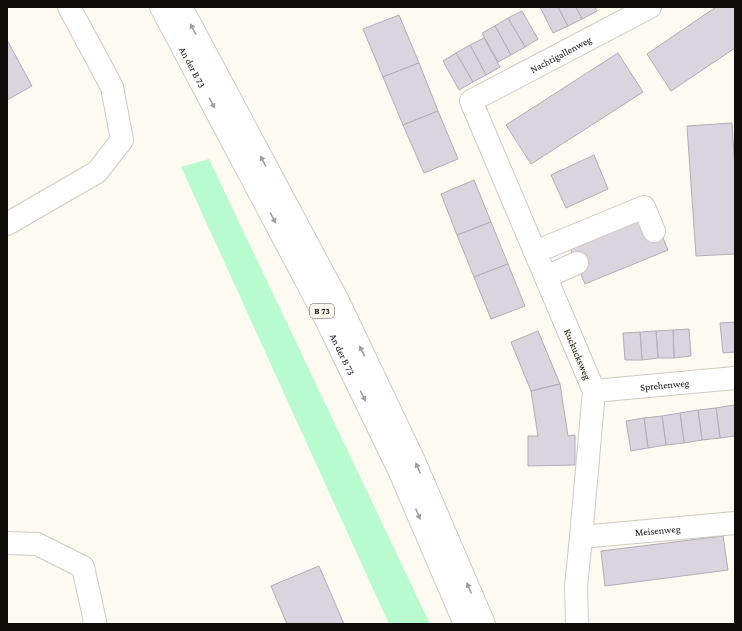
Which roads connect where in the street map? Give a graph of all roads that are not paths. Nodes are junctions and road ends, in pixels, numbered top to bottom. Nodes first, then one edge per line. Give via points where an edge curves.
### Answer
1 (69, 7) edge
2 (161, 7) edge
3 (181, 7) edge
4 (650, 7) edge
5 (471, 101) joint
6 (7, 224) edge
7 (654, 231) dead end
8 (535, 252) junction
9 (577, 263) dead end
10 (546, 277) junction
11 (735, 378) edge
12 (594, 391) junction
13 (735, 523) edge
14 (581, 537) junction
15 (7, 543) edge
16 (94, 624) edge
17 (464, 624) edge
18 (484, 624) edge
19 (577, 624) edge

1 - 6 main road via 112,87 122,140 97,172
2 -> 17 main road, An der B 73 / B 73 via 319,305 399,470
18 -> 3 main road, An der B 73 / B 73 via 415,463 338,301
4 - 5 main road, Nachtigallenweg
5 - 8 main road, Kuckucksweg
7 - 8 main road via 644,207
8 - 10 main road, Kuckucksweg
9 - 10 main road
10 - 12 main road, Kuckucksweg
11 - 12 main road, Sprehenweg
12 - 14 main road, Kuckucksweg
13 - 14 main road, Meisenweg
14 - 19 main road, Kuckucksweg via 576,586
15 - 16 main road via 37,544 83,567

